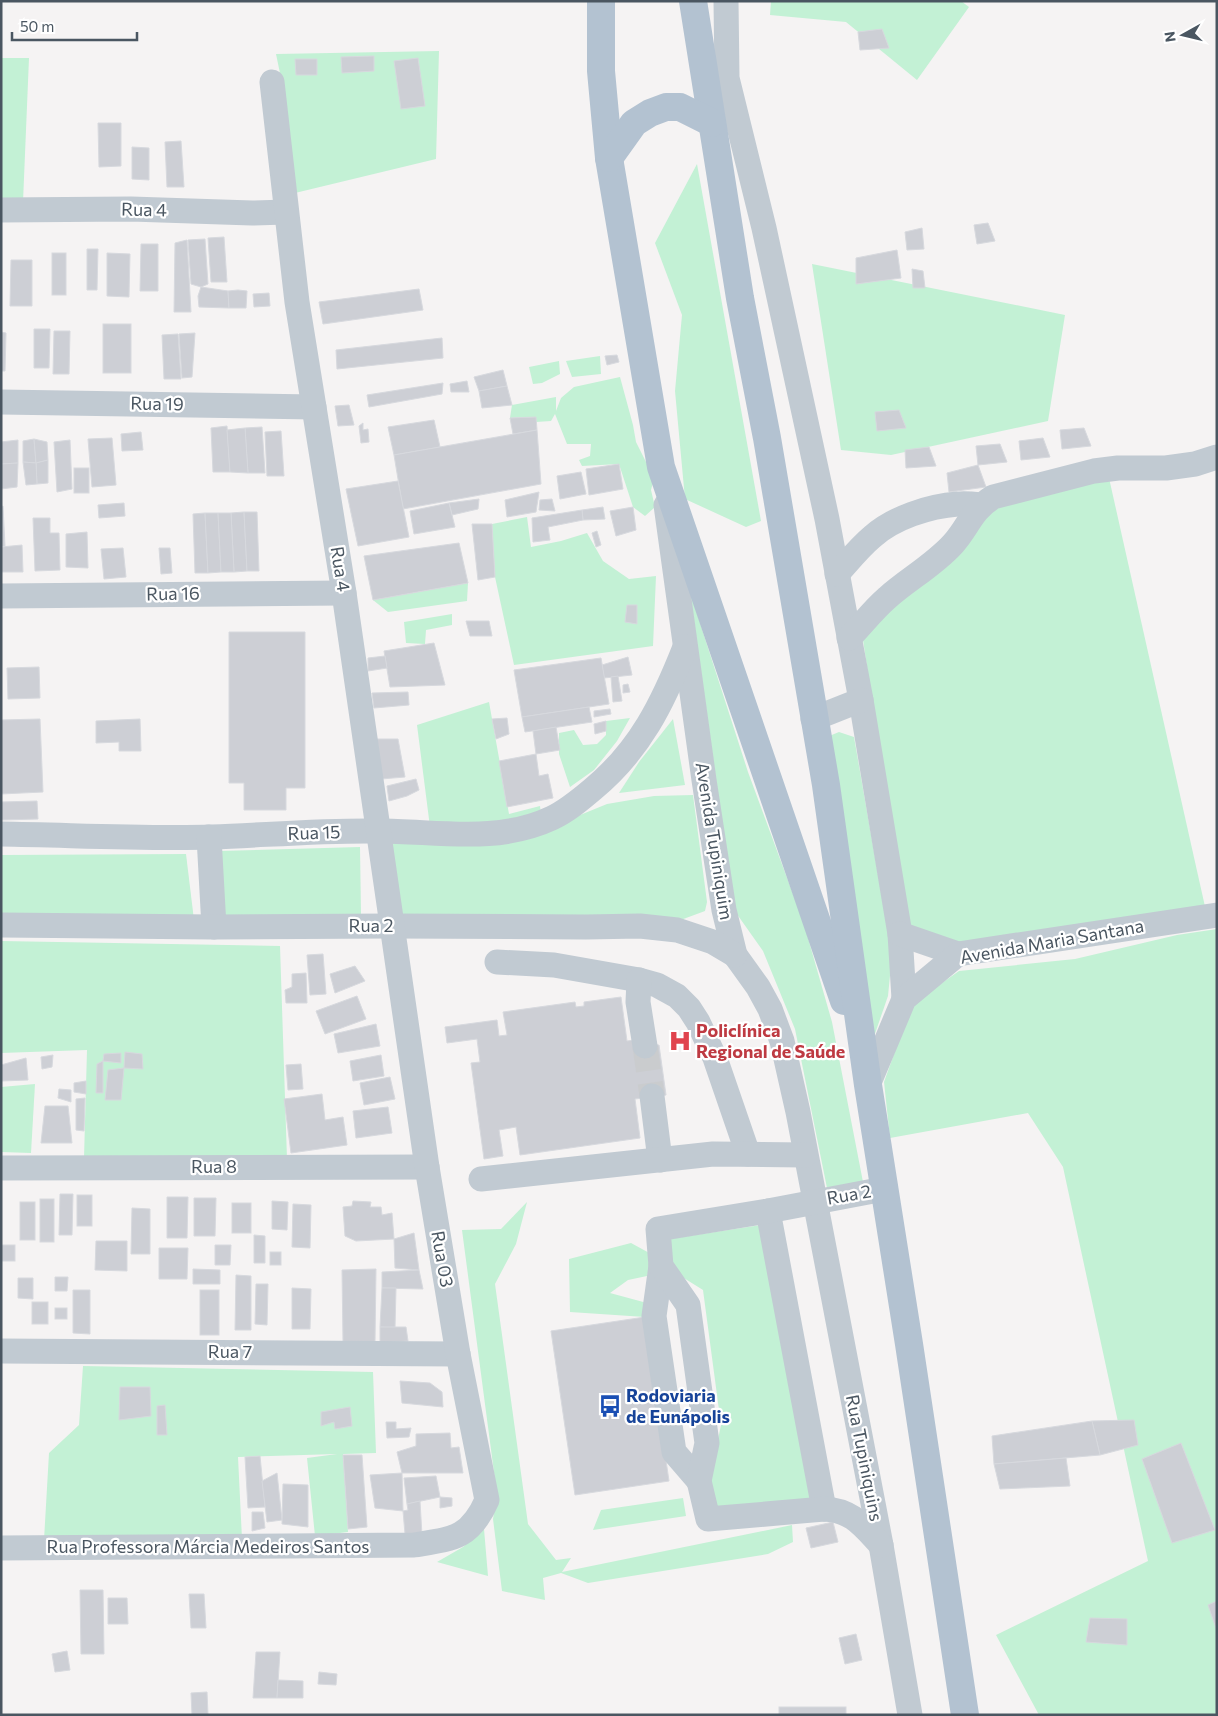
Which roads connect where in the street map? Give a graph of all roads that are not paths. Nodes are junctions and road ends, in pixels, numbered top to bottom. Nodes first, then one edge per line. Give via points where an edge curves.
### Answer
1 (601, 1) edge
2 (693, 1) edge
3 (726, 1) edge
4 (272, 82) dead end
5 (712, 123) junction
6 (609, 158) junction
7 (1, 210) edge
8 (286, 212) junction
9 (1, 402) edge
10 (314, 407) junction
11 (1217, 457) edge
12 (661, 467) junction
13 (981, 505) junction
14 (837, 574) junction
15 (344, 593) junction
16 (1, 596) edge
17 (849, 638) junction
18 (685, 646) junction
19 (861, 700) junction
20 (814, 720) junction
21 (379, 830) junction
22 (1, 834) edge
23 (209, 837) junction
24 (1217, 915) edge
25 (1, 925) edge
26 (391, 926) junction
27 (214, 927) junction
28 (900, 934) junction
29 (958, 954) junction
30 (735, 955) junction
31 (497, 962) dead end
32 (639, 980) junction
33 (904, 998) junction
34 (645, 1046) tunnel mouth
35 (867, 1076) junction
36 (652, 1096) tunnel mouth
37 (748, 1154) junction
38 (805, 1155) junction
39 (660, 1160) junction
40 (427, 1167) junction
41 (1, 1168) edge
42 (481, 1179) dead end
43 (884, 1188) junction
44 (814, 1201) junction
45 (768, 1211) junction
46 (661, 1266) junction
47 (1, 1351) edge
48 (458, 1354) junction
49 (699, 1481) junction
50 (824, 1509) junction
51 (414, 1545) joint
52 (881, 1545) junction
53 (1, 1548) edge
54 (910, 1715) edge
55 (964, 1715) edge

1 - 6 main road via 601,71
2 - 5 main road
3 - 14 street via 727,78 764,228
4 - 8 street, Rua 4
5 - 6 main road via 680,107 666,107 634,123
5 - 20 main road
6 - 12 main road
7 - 8 street, Rua 4
8 - 10 street, Rua 4
9 - 10 street, Rua 19
10 - 15 street, Rua 4
11 - 13 street via 1166,468 1094,471 993,497
12 - 18 street, Avenida Tupiniquim
12 - 35 main road
13 - 14 street via 958,504 936,508 887,526 867,541
13 - 17 street via 953,544 926,570 886,599
14 - 17 street
15 - 16 street, Rua 16
15 - 21 street, Rua 4
17 - 19 street
18 - 21 street, Rua 15 via 668,690 633,748 610,775 564,811 526,828 485,835
18 - 30 street, Avenida Tupiniquim via 724,910
19 - 20 street
19 - 28 street
20 - 35 main road
21 - 23 street, Rua 15
21 - 26 street, Rua 4
22 - 23 street, Rua 15
23 - 27 street
24 - 29 street, Avenida Maria Santana
25 - 27 street, Rua 2
26 - 27 street, Rua 2
26 - 30 street, Rua 2 via 640,926 677,930 713,942
26 - 40 street, Rua 03
28 - 29 street
28 - 33 street
29 - 33 street, Avenida Maria Santana
30 - 38 street, Avenida Tupiniquim via 758,987 782,1041
31 - 32 street via 554,966
32 - 34 street via 638,1002
32 - 37 street via 677,996 698,1022 715,1058
33 - 35 street, Avenida Maria Santana
35 - 43 main road
36 - 39 street
37 - 38 street
37 - 39 street
38 - 44 street, Avenida Tupiniquim
39 - 42 street
40 - 41 street, Rua 8
40 - 48 street, Rua 03
43 - 44 street, Rua 2
43 - 55 main road
44 - 45 street, Rua 2
44 - 52 street, Rua Tupiniquins
45 - 46 street, Rua 2 via 658,1229
45 - 50 street
46 - 49 street via 688,1305 707,1443
46 - 49 street via 654,1316 674,1452
47 - 48 street, Rua 7
48 - 51 street, Rua 03 via 487,1500 480,1516 463,1534
49 - 50 street via 708,1520
50 - 52 street via 837,1509 854,1517
51 - 53 street, Rua Professora Márcia Medeiros Santos
52 - 54 street, Rua Tupiniquins

